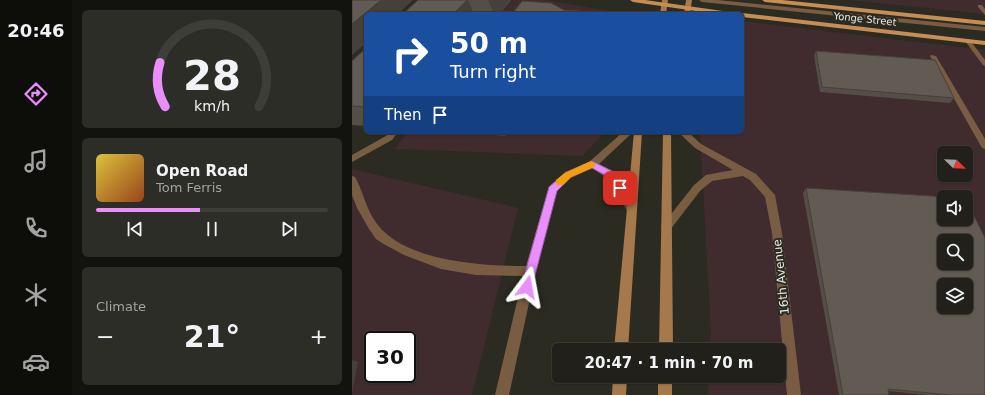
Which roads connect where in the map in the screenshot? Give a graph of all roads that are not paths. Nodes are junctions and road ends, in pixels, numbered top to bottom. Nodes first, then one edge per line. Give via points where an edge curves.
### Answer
1 (633, 0) edge
2 (702, 0) edge
3 (765, 0) edge
4 (664, 2) edge
5 (688, 3) edge
6 (980, 6) dead end
7 (663, 12) edge
8 (722, 12) edge
9 (985, 13) edge
10 (744, 15) edge
11 (886, 20) junction
12 (984, 23) edge
13 (985, 34) edge
14 (967, 40) junction
15 (985, 42) edge
16 (933, 56) dead end
17 (985, 64) edge
18 (392, 134) edge
19 (627, 134) edge
20 (638, 134) edge
21 (667, 134) edge
22 (684, 134) edge
23 (985, 146) edge
24 (352, 159) edge
25 (592, 164) junction
26 (744, 172) junction
27 (352, 180) edge
28 (631, 208) junction
29 (666, 227) junction
30 (530, 271) junction
31 (621, 343) edge
32 (666, 343) edge
33 (620, 383) edge
34 (665, 383) edge
35 (502, 395) edge
36 (619, 395) edge
37 (665, 395) edge
38 (794, 395) edge

1 - 4 main road
2 - 11 lane
3 - 12 main road, Yonge Street
4 - 5 main road
4 - 7 main road
5 - 8 main road
6 - 9 lane
10 - 14 main road, Yonge Street
11 - 12 lane
11 - 13 lane via 898,24
14 - 15 main road, Yonge Street
14 - 17 lane
16 - 23 lane
18 - 24 lane
19 - 25 street
20 - 28 main road
21 - 29 main road
22 - 26 street, 16th Avenue via 698,146
25 - 28 street via 615,178
25 - 30 street via 568,175 552,190
26 - 29 street via 709,178 697,188
26 - 38 street, 16th Avenue via 753,177 770,195 777,232
27 - 30 street via 359,203 378,234 406,252 455,267 500,272
28 - 31 main road
29 - 32 main road
30 - 35 street
33 - 36 main road
34 - 37 main road

